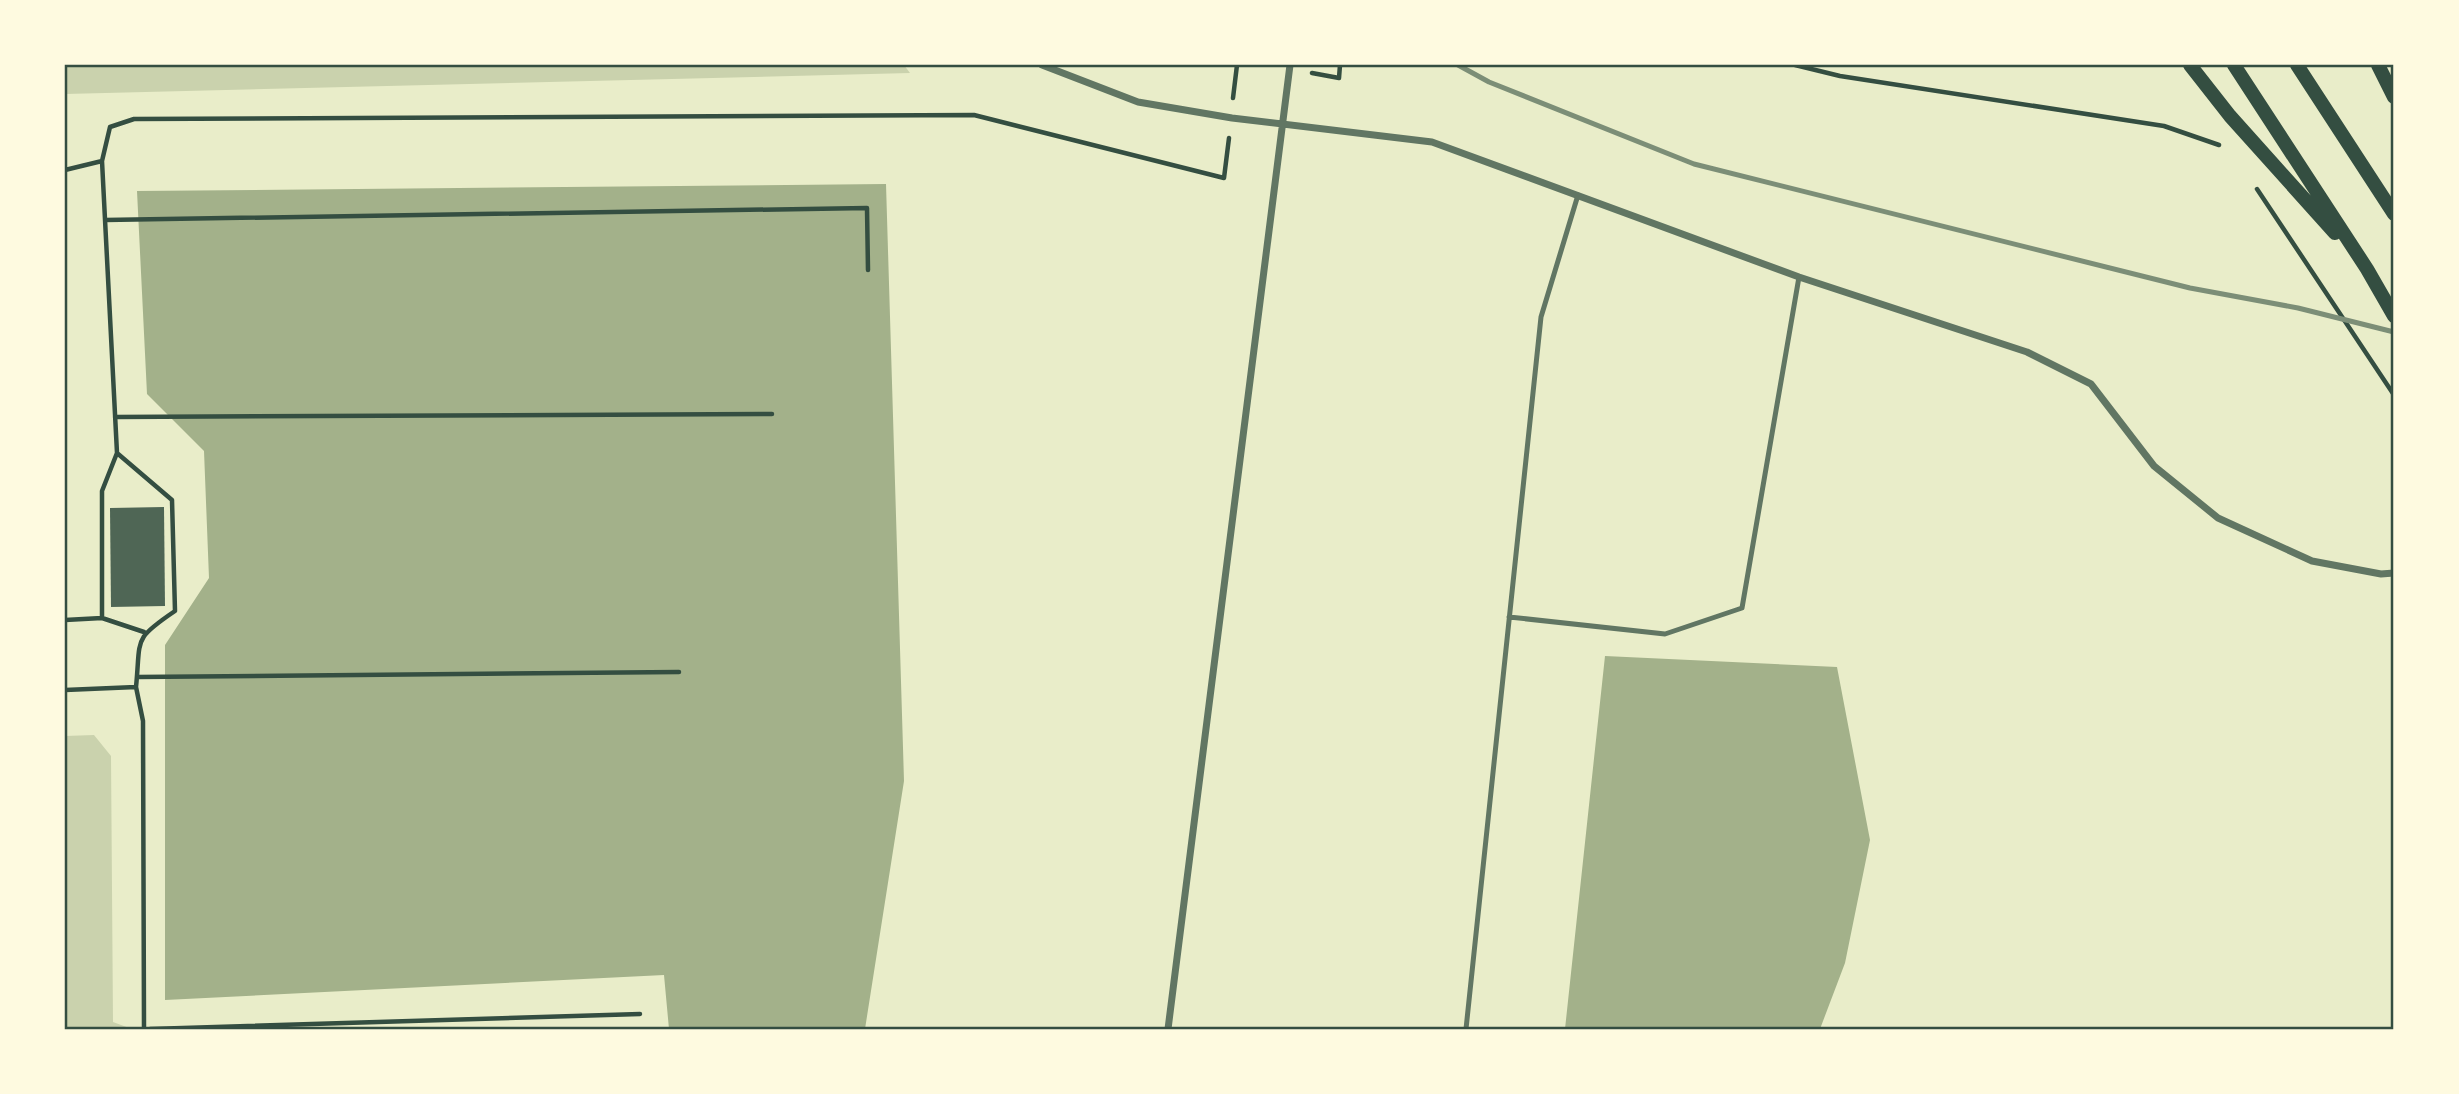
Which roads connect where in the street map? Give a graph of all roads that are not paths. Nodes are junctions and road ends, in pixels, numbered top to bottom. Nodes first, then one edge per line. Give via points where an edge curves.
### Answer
1 (1042, 65) edge
2 (1290, 65) edge
3 (2190, 65) edge
4 (2297, 65) edge
5 (2378, 65) edge
6 (2237, 70) edge
7 (2394, 97) edge
8 (1282, 123) junction
9 (1578, 195) junction
10 (2394, 214) edge
11 (2367, 269) junction
12 (1799, 277) junction
13 (2394, 316) edge
14 (2394, 573) edge
15 (1509, 617) junction
16 (1168, 1029) edge
17 (1466, 1029) edge

1 - 8 street via 1138,102
2 - 8 street
3 - 11 main road
4 - 10 main road
5 - 7 main road
6 - 11 main road
8 - 9 street via 1432,142
8 - 16 street
9 - 12 street
9 - 15 lane via 1541,317
11 - 13 main road
12 - 14 street via 2027,352 2091,384 2154,466 2218,517 2312,561
12 - 15 lane via 1742,608 1665,634
15 - 17 lane

